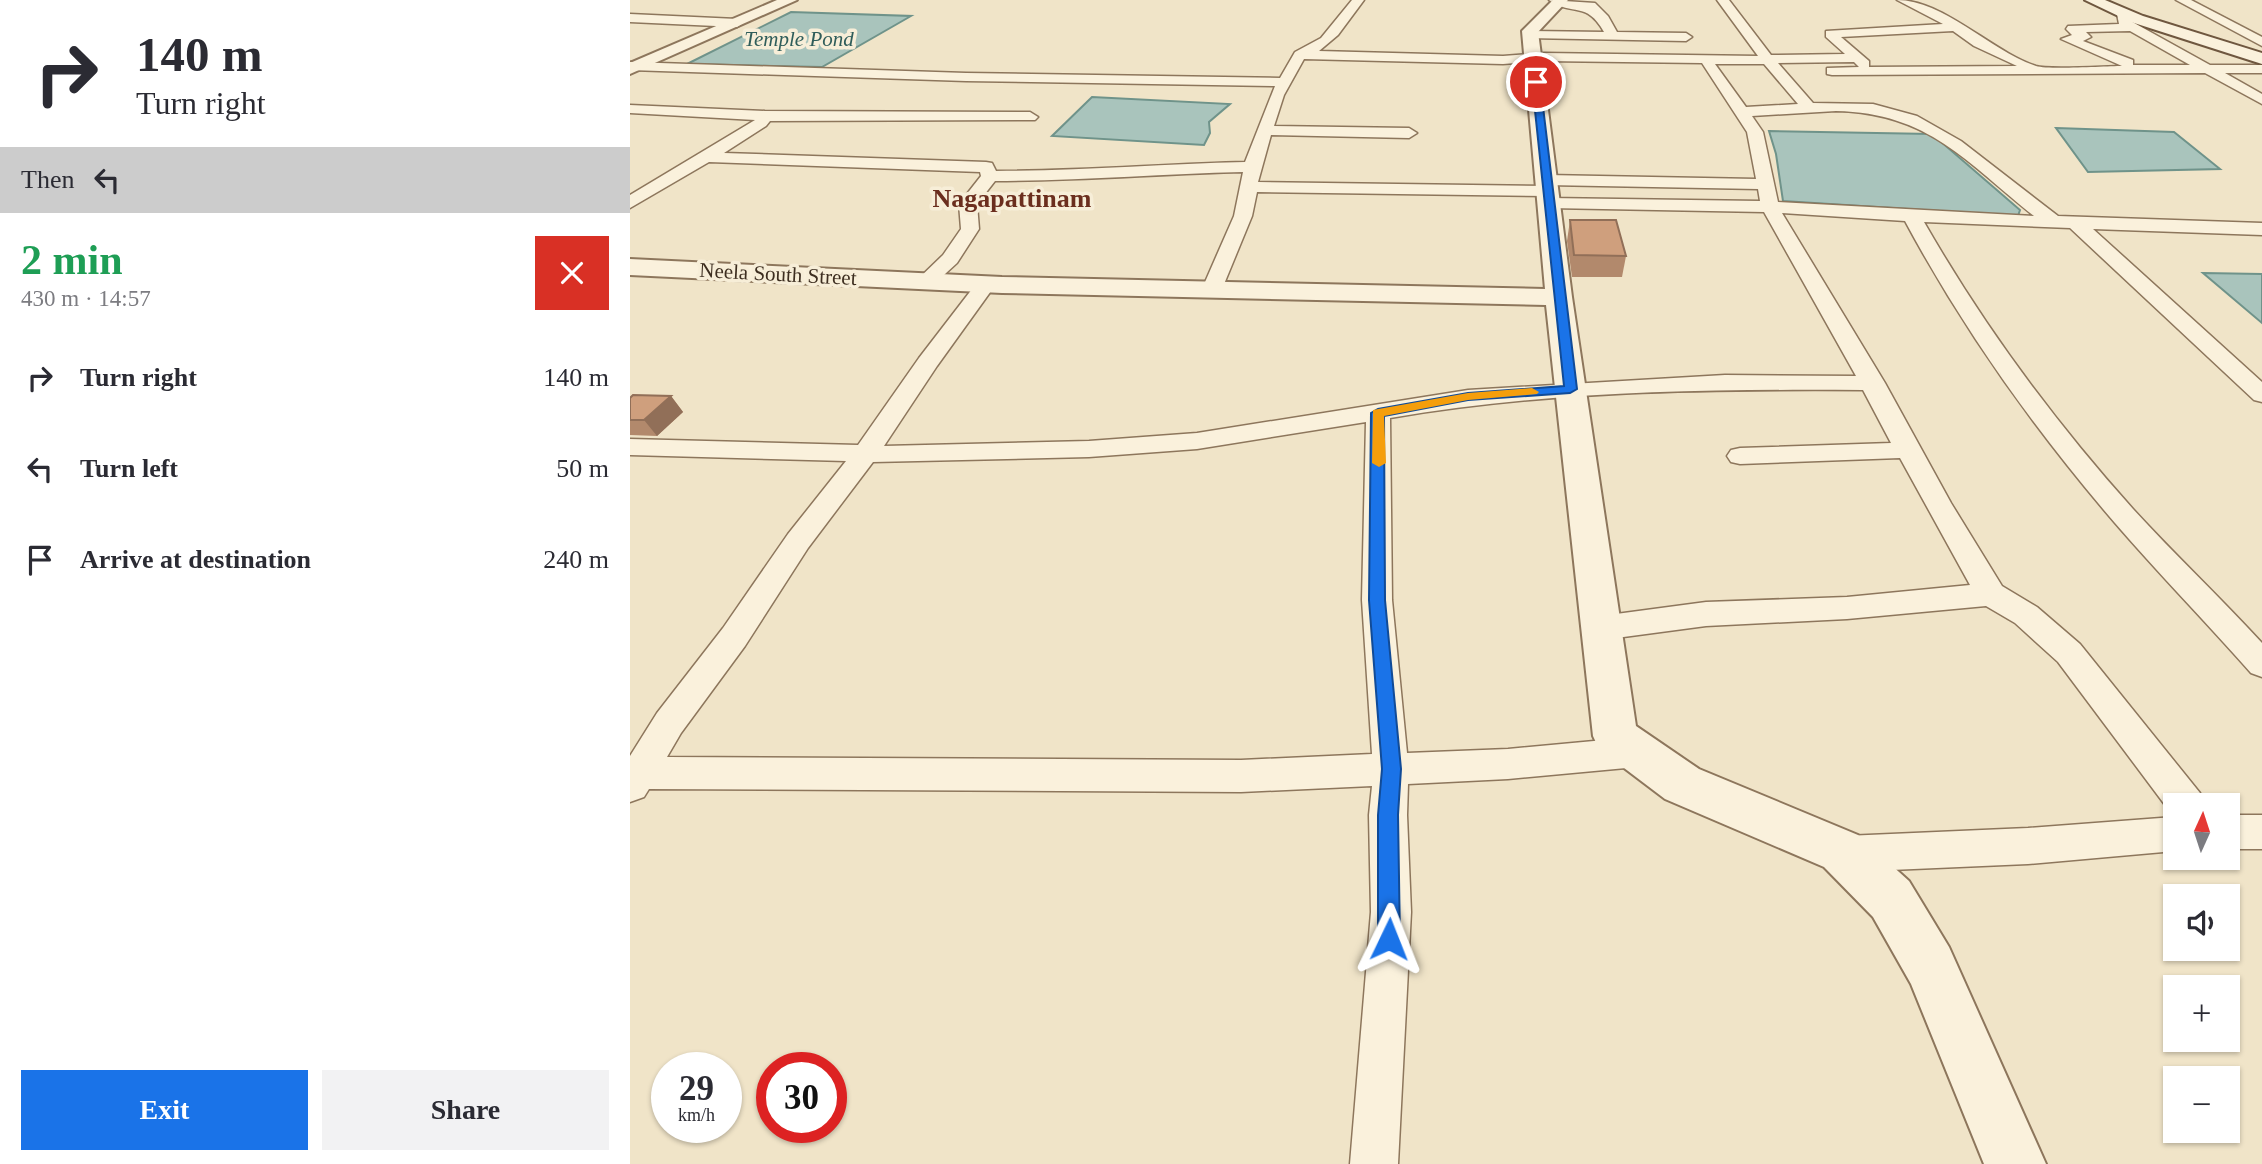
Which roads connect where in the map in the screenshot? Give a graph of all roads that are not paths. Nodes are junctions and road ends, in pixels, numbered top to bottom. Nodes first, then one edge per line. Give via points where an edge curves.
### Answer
1 (790, 0) edge
2 (1358, 0) edge
3 (1555, 0) edge
4 (1561, 0) edge
5 (1723, 0) edge
6 (1903, 0) edge
7 (2092, 0) edge
8 (2182, 0) edge
9 (630, 18) edge
10 (2128, 21) junction
11 (2225, 22) junction
12 (2254, 22) dead end
13 (737, 23) junction
14 (1953, 27) junction
15 (1911, 30) junction
16 (1612, 36) junction
17 (1686, 37) dead end
18 (2262, 42) edge
19 (1931, 45) dead end
20 (1532, 47) junction
21 (1873, 52) dead end
22 (2003, 54) junction
23 (1300, 55) junction
24 (1853, 55) junction
25 (1974, 55) dead end
26 (1767, 59) junction
27 (2262, 59) edge
28 (1706, 60) junction
29 (632, 67) edge
30 (2142, 68) junction
31 (2208, 68) junction
32 (2262, 69) edge
33 (2036, 70) junction
34 (1779, 71) junction
35 (1872, 71) junction
36 (831, 73) junction
37 (1283, 82) junction
38 (813, 85) dead end
39 (794, 98) dead end
40 (2262, 100) edge
41 (630, 109) edge
42 (1810, 109) junction
43 (1741, 112) junction
44 (765, 116) junction
45 (1030, 117) dead end
46 (1265, 130) junction
47 (1409, 133) dead end
48 (706, 157) junction
49 (1252, 167) junction
50 (990, 176) junction
51 (1767, 184) junction
52 (1250, 187) junction
53 (1548, 191) junction
54 (630, 203) edge
55 (1770, 206) junction
56 (1911, 215) junction
57 (2054, 222) junction
58 (2076, 223) junction
59 (2262, 229) edge
60 (630, 267) edge
61 (926, 281) junction
62 (986, 284) junction
63 (1212, 289) junction
64 (1559, 297) junction
65 (1873, 383) junction
66 (1570, 389) junction
67 (2262, 396) edge
68 (1378, 413) junction
69 (630, 447) edge
70 (1908, 450) junction
71 (866, 453) junction
72 (1740, 456) dead end
73 (1991, 594) junction
74 (1601, 628) junction
75 (2262, 664) edge
76 (1637, 752) junction
77 (1391, 769) junction
78 (633, 778) edge
79 (2178, 793) edge
80 (2240, 832) edge
81 (2262, 832) edge
82 (2163, 835) edge
83 (1845, 855) junction
84 (1374, 1164) edge
85 (2015, 1164) edge

1 - 13 street
2 - 23 street via 1312,52
3 - 4 street
4 - 16 street via 1591,5
4 - 20 street via 1530,30
5 - 26 street
6 - 14 street
7 - 10 street
8 - 11 street
9 - 13 street
10 - 27 street
10 - 30 street via 2072,29 2085,37 2067,39
10 - 31 street
11 - 12 street
11 - 18 street
13 - 29 street
14 - 15 street
14 - 22 street
15 - 19 street
15 - 24 street via 1830,34
16 - 17 street
16 - 20 street
20 - 23 street via 1503,60
20 - 28 street
20 - 53 street
21 - 24 street
22 - 25 street
22 - 33 street
23 - 37 street
24 - 26 street
24 - 35 street
26 - 28 street
26 - 34 street
28 - 43 street
29 - 36 street
30 - 31 street
30 - 33 street
31 - 32 street
31 - 40 street
33 - 35 street
34 - 35 street
34 - 42 street
36 - 37 street
36 - 38 street
37 - 46 street
39 - 44 street
41 - 44 street
42 - 43 street
42 - 57 street via 1880,110 1930,128
43 - 51 street via 1755,132
44 - 45 street
44 - 48 street
46 - 47 street
46 - 49 street
48 - 50 street via 978,167 988,169
48 - 54 street
49 - 50 street
49 - 52 street
50 - 61 street via 968,204 970,229 950,259
51 - 53 street
51 - 55 street
52 - 53 street
52 - 63 street via 1243,216
53 - 55 street
53 - 64 street
55 - 56 street
55 - 65 street
56 - 57 street
56 - 75 street via 2017,383 2061,440 2107,497
57 - 58 street
58 - 59 street
58 - 67 street
60 - 61 street, Neela South Street
61 - 62 street, Neela South Street
62 - 63 street, Neela South Street
62 - 71 street
63 - 64 street, Neela South Street
64 - 66 street
65 - 66 street via 1725,382
65 - 70 street
66 - 68 street via 1468,397
66 - 74 street
68 - 71 street via 1197,441 1089,449
68 - 77 street via 1377,600
69 - 71 street
70 - 72 street
70 - 73 street
71 - 78 street
73 - 74 street via 1847,608 1706,614
73 - 79 street via 2026,615 2068,653
74 - 76 street via 1615,736
76 - 77 street
76 - 83 street via 1682,784
77 - 78 street via 1241,776
77 - 84 street via 1391,912
80 - 81 street
82 - 83 street
83 - 85 street via 1891,899 1930,966

